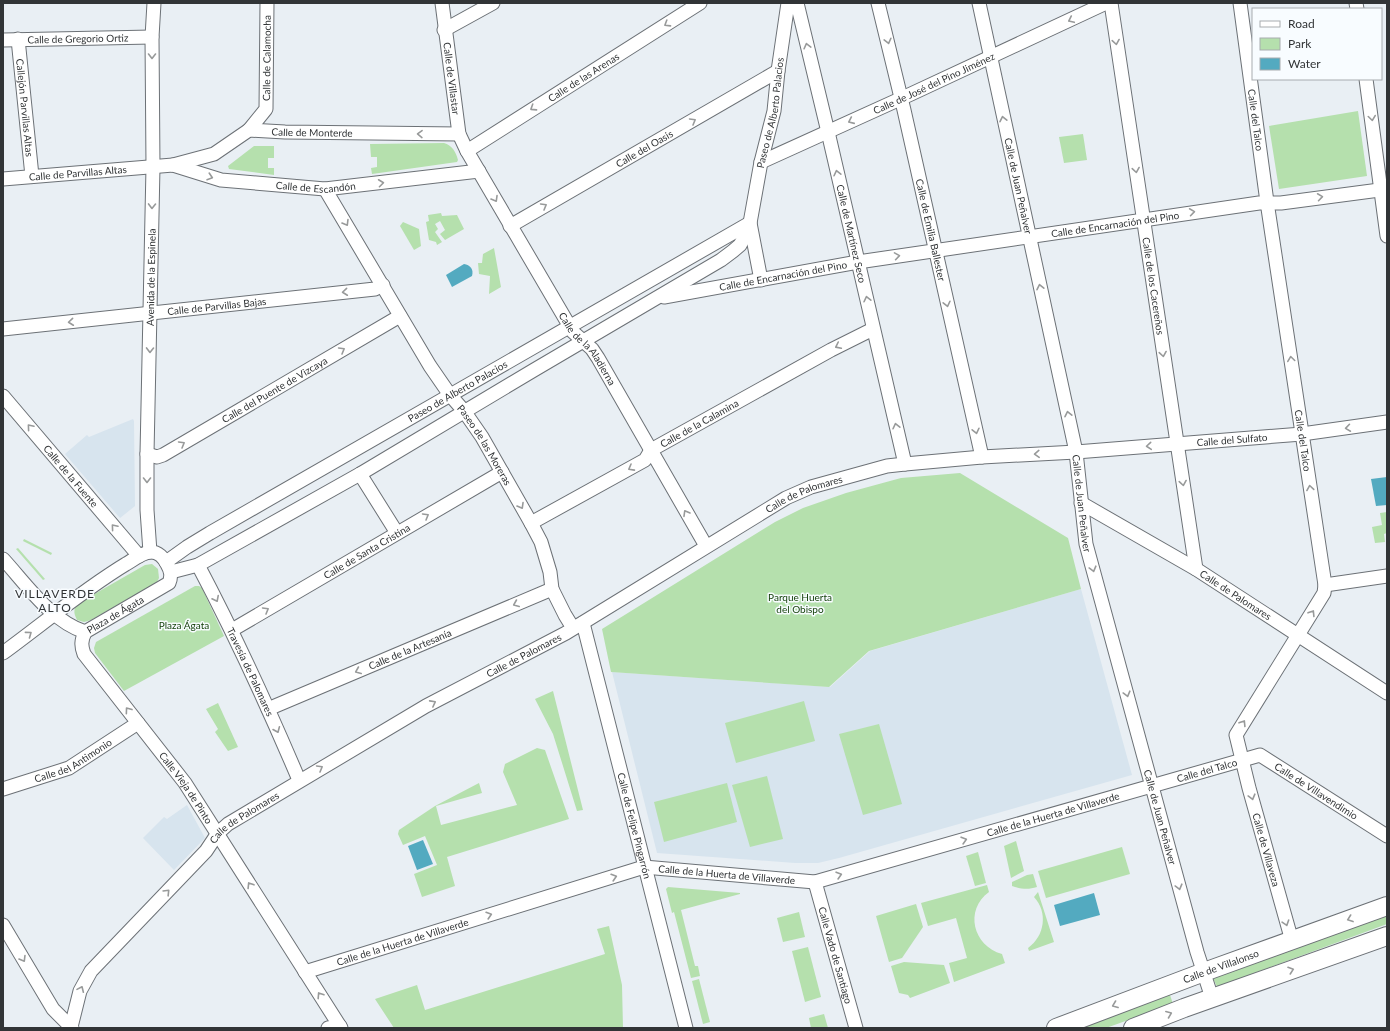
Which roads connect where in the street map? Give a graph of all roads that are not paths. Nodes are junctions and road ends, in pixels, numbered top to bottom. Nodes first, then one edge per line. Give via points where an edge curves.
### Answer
1 (154, 3) edge
2 (267, 3) edge
3 (442, 3) edge
4 (493, 3) edge
5 (700, 3) edge
6 (788, 3) edge
7 (797, 3) edge
8 (878, 3) edge
9 (979, 3) edge
10 (1106, 3) edge
11 (1111, 3) edge
12 (1240, 3) edge
13 (444, 30) junction
14 (152, 37) junction
15 (18, 39) junction
16 (3, 40) edge
17 (990, 57) junction
18 (778, 71) junction
19 (1366, 80) edge
20 (902, 98) junction
21 (249, 130) junction
22 (828, 132) junction
23 (459, 134) junction
24 (467, 151) junction
25 (761, 162) junction
26 (173, 164) junction
27 (153, 167) junction
28 (479, 171) junction
29 (32, 176) junction
30 (3, 179) edge
31 (1384, 189) edge
32 (326, 190) junction
33 (1267, 202) junction
34 (1143, 219) junction
35 (750, 223) junction
36 (510, 226) junction
37 (1029, 236) junction
38 (1387, 236) edge
39 (935, 250) junction
40 (858, 262) junction
41 (764, 279) junction
42 (383, 285) junction
43 (654, 299) junction
44 (150, 312) junction
45 (400, 316) junction
46 (569, 326) junction
47 (3, 329) edge
48 (873, 329) junction
49 (583, 341) junction
50 (450, 395) junction
51 (3, 396) edge
52 (464, 411) junction
53 (1387, 422) edge
54 (1302, 434) junction
55 (1177, 443) junction
56 (651, 450) junction
57 (1076, 452) junction
58 (147, 454) junction
59 (982, 457) junction
60 (905, 464) junction
61 (502, 472) junction
62 (360, 474) junction
63 (1081, 503) junction
64 (531, 523) junction
65 (397, 533) junction
66 (706, 546) junction
67 (144, 554) junction
68 (3, 559) edge
69 (198, 565) junction
70 (169, 567) junction
71 (1196, 570) junction
72 (1387, 576) edge
73 (1325, 584) junction
74 (552, 589) junction
75 (54, 615) junction
76 (578, 626) junction
77 (232, 630) junction
78 (85, 632) junction
79 (1298, 636) junction
80 (3, 653) edge
81 (1387, 693) edge
82 (268, 709) junction
83 (138, 723) junction
84 (1242, 760) junction
85 (299, 780) junction
86 (1152, 786) junction
87 (3, 789) edge
88 (218, 833) junction
89 (1387, 836) edge
90 (644, 867) junction
91 (815, 882) junction
92 (1387, 906) edge
93 (3, 926) edge
94 (1387, 936) edge
95 (1292, 941) junction
96 (305, 972) junction
97 (1204, 972) junction
98 (1212, 998) junction
99 (336, 1027) edge
100 (1138, 1027) edge
101 (70, 1028) edge
102 (686, 1028) edge
103 (856, 1028) edge
104 (1056, 1028) edge

1 - 14 street, Avenida de la Espinela
2 - 21 street, Calle de Calamocha via 266,110
3 - 13 street, Calle de Villastar
4 - 13 street
5 -> 24 street, Calle de las Arenas
6 - 18 street, Paseo de Alberto Palacios
22 -> 7 street, Calle de Martínez Seco
8 -> 20 street, Calle de Emilia Ballester
9 - 17 street, Calle de Juan Peñalver
10 -> 17 street, Calle de José del Pino Jiménez
11 -> 34 street, Calle de los Cacereños
12 - 33 street, Calle del Talco
13 - 23 street, Calle de Villastar
14 - 15 street, Calle de Gregorio Ortiz
14 -> 27 street, Avenida de la Espinela
15 - 16 street, Calle de Gregorio Ortiz
15 - 29 street, Callejón Parvillas Altas
17 - 20 street, Calle de José del Pino Jiménez
37 -> 17 street, Calle de Juan Peñalver
18 - 25 street, Paseo de Alberto Palacios via 774,111
36 -> 18 street, Calle del Oasis
19 -> 31 street
20 -> 22 street, Calle de José del Pino Jiménez
20 - 39 street, Calle de Emilia Ballester
23 -> 21 street, Calle de Monterde
21 - 26 street via 214,154
22 - 25 street, Calle de José del Pino Jiménez
40 -> 22 street, Calle de Martínez Seco
23 - 24 street, Calle de Villastar
24 - 28 street, Calle de la Aladierna
25 - 35 street, Paseo de Alberto Palacios
26 - 27 street, Calle de Escandón
26 -> 32 street, Calle de Escandón via 221,180
27 - 29 street, Calle de Parvillas Altas
27 -> 44 street, Avenida de la Espinela
32 -> 28 street, Calle de Escandón
28 -> 36 street, Calle de la Aladierna
29 - 30 street, Calle de Parvillas Altas
33 -> 31 street, Calle de Encarnación del Pino via 1281,203
31 - 38 street
32 -> 42 street, Paseo de las Moreras
34 -> 33 street, Calle de Encarnación del Pino
54 -> 33 street, Calle del Talco
34 - 37 street, Calle de Encarnación del Pino
34 -> 55 street, Calle de los Cacereños
35 - 41 street
35 - 43 street, Paseo de Alberto Palacios via 745,236 733,252
35 - 46 street, Paseo de Alberto Palacios
36 - 46 street, Calle de la Aladierna
37 - 39 street, Calle de Encarnación del Pino
57 -> 37 street, Calle de Juan Peñalver
40 -> 39 street, Calle de Encarnación del Pino
39 -> 59 street, Calle de Emilia Ballester
40 - 41 street, Calle de Encarnación del Pino
48 -> 40 street, Calle de Martínez Seco
41 - 43 street, Calle de Encarnación del Pino
42 -> 44 street, Calle de Parvillas Bajas via 375,289
42 - 45 street, Paseo de las Moreras
43 - 49 street, Paseo de Alberto Palacios
44 -> 47 street, Calle de Parvillas Bajas
44 -> 58 street, Avenida de la Espinela
45 - 50 street, Paseo de las Moreras
58 -> 45 street, Calle del Puente de Vizcaya via 157,457 163,455
46 - 49 street, Calle de la Aladierna
46 - 50 street, Paseo de Alberto Palacios
48 -> 56 street, Calle de la Calamina
60 -> 48 street, Calle de Martínez Seco
49 - 52 street, Paseo de Alberto Palacios
49 - 56 street, Calle de la Aladierna via 604,367
50 - 52 street, Paseo de las Moreras
50 - 70 street, Paseo de Alberto Palacios via 193,543
67 -> 51 street, Calle de la Fuente
52 - 61 street, Paseo de las Moreras
52 - 62 street, Paseo de Alberto Palacios
53 -> 54 street, Calle del Sulfato
54 - 55 street, Calle del Sulfato
73 -> 54 street, Calle del Talco
55 -> 57 street, Calle del Sulfato
55 -> 71 street, Calle de los Cacereños
56 -> 64 street, Calle de la Calamina via 645,460
66 -> 56 street, Calle de la Aladierna
57 -> 59 street, Calle de Palomares
57 - 63 street, Calle de Juan Peñalver
58 -> 67 street, Avenida de la Espinela
59 - 60 street, Calle de Palomares
60 - 66 street, Calle de Palomares via 887,466 811,487 786,498
61 -> 64 street, Paseo de las Moreras
65 -> 61 street, Calle de Santa Cristina
62 - 65 street
62 - 69 street, Paseo de Alberto Palacios
63 - 71 street, Calle de Palomares
63 -> 86 street, Calle de Juan Peñalver via 1086,544
64 - 74 street, Paseo de las Moreras via 541,542
77 -> 65 street, Calle de Santa Cristina
66 - 76 street, Calle de Palomares
67 - 70 street via 158,553
67 - 75 street via 87,590
68 - 75 street, Plaza de Ágata
69 - 70 street
69 -> 77 street, Travesía de Palomares
70 - 78 street, Plaza de Ágata via 172,577 169,583
71 - 79 street, Calle de Palomares
72 - 73 street
79 -> 73 street, Calle del Talco via 1324,593
74 - 76 street, Paseo de las Moreras via 565,615
74 -> 82 street, Calle de la Artesanía
75 - 78 street, Plaza de Ágata
80 -> 75 street
85 -> 76 street, Calle de Palomares via 426,706
76 - 90 street, Calle de Felipe Pingarrón
77 - 82 street, Travesía de Palomares
83 -> 78 street, Calle Vieja de Pinto via 84,654 82,639
79 - 81 street, Calle de Palomares
84 -> 79 street, Calle del Talco via 1236,735
82 -> 85 street, Travesía de Palomares
83 - 87 street, Calle del Antimonio via 69,768
83 - 88 street, Calle Vieja de Pinto via 186,783
84 - 86 street, Calle del Talco
84 - 89 street, Calle de Villavendimio via 1260,756
84 -> 95 street, Calle de Villaveza
85 - 88 street, Calle de Palomares via 228,824
91 -> 86 street, Calle de la Huerta de Villaverde
86 -> 97 street, Calle de Juan Peñalver
96 -> 88 street, Calle Vieja de Pinto
101 -> 88 street, Calle de Palomares via 80,991 91,971 206,851
90 - 91 street, Calle de la Huerta de Villaverde
96 -> 90 street, Calle de la Huerta de Villaverde
90 - 102 street, Calle de Felipe Pingarrón
91 - 103 street, Calle Vado de Santiago
92 -> 95 main road, Calle de Villalonso
93 -> 101 street via 53,1009
98 -> 94 main road
95 - 97 main road, Calle de Villalonso
99 -> 96 street, Calle Vieja de Pinto
97 - 98 street, Calle de Juan Peñalver
97 -> 104 main road, Calle de Villalonso
100 -> 98 main road

